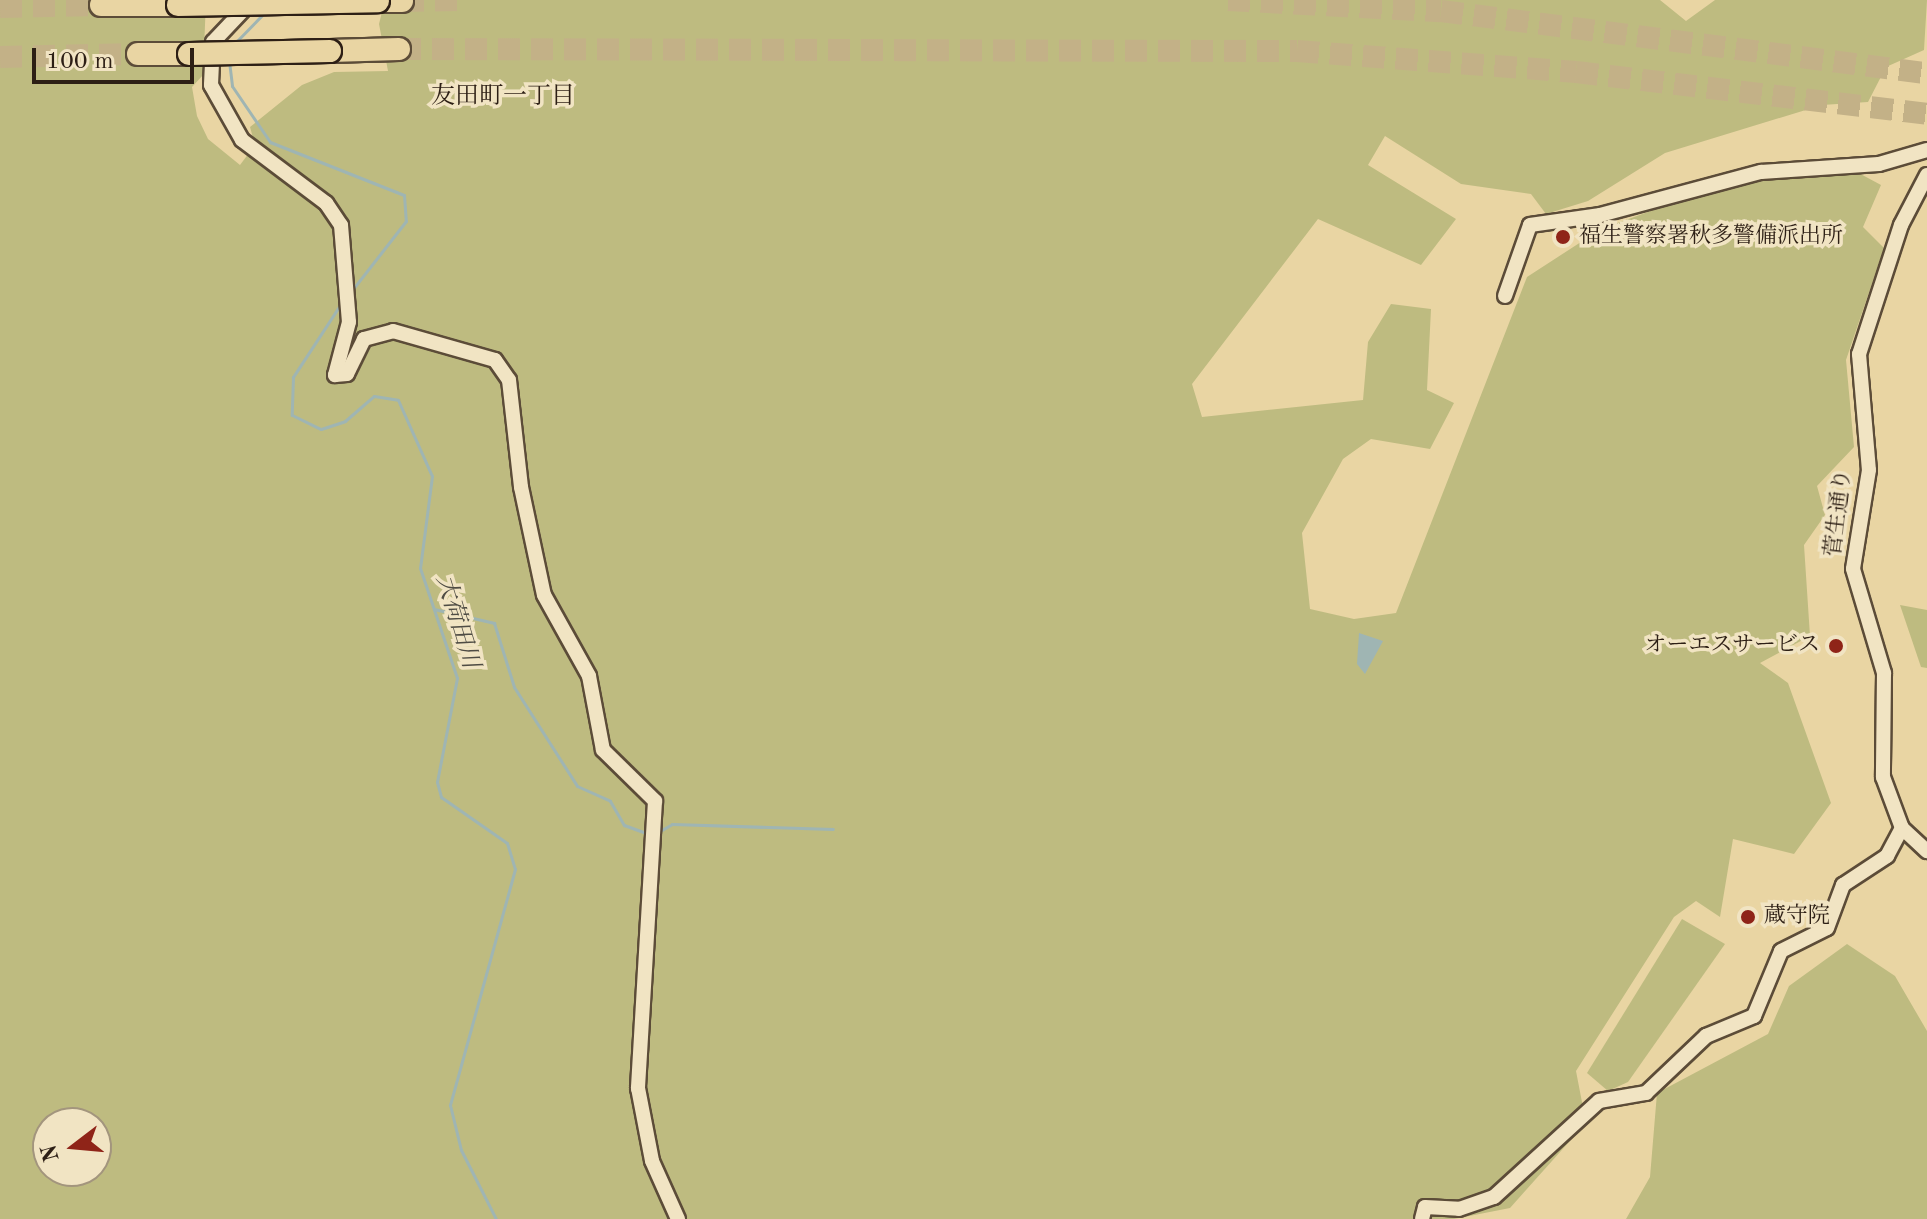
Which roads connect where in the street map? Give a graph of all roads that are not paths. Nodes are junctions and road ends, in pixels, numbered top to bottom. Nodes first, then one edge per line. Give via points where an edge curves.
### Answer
1 (254, 0) edge
2 (378, 1) edge
3 (402, 1) edge
4 (101, 5) dead end
5 (399, 49) tunnel mouth
6 (138, 54) tunnel mouth
7 (1927, 150) edge
8 (1927, 175) edge
9 (1505, 296) dead end
10 (1902, 828) junction
11 (1927, 851) edge
12 (678, 1219) edge
13 (1422, 1219) edge

1 - 12 street via 213,42 211,85 242,140 334,213 344,235 349,312 339,378 364,339 393,331 495,360 509,380 521,487 544,595 589,676 603,750 655,801 638,1088 652,1161
2 - 3 highway
2 - 4 highway, bridge
5 - 6 highway, bridge
7 - 9 street via 1879,164 1761,172 1600,215 1530,225
8 - 10 street, 菅生通り via 1901,225 1859,354 1869,470 1854,580 1881,658 1883,777
10 - 11 street, 菅生通り
10 - 13 street via 1887,856 1843,885 1827,928 1781,951 1754,1016 1706,1036 1646,1093 1599,1101 1494,1197 1459,1209 1425,1207

